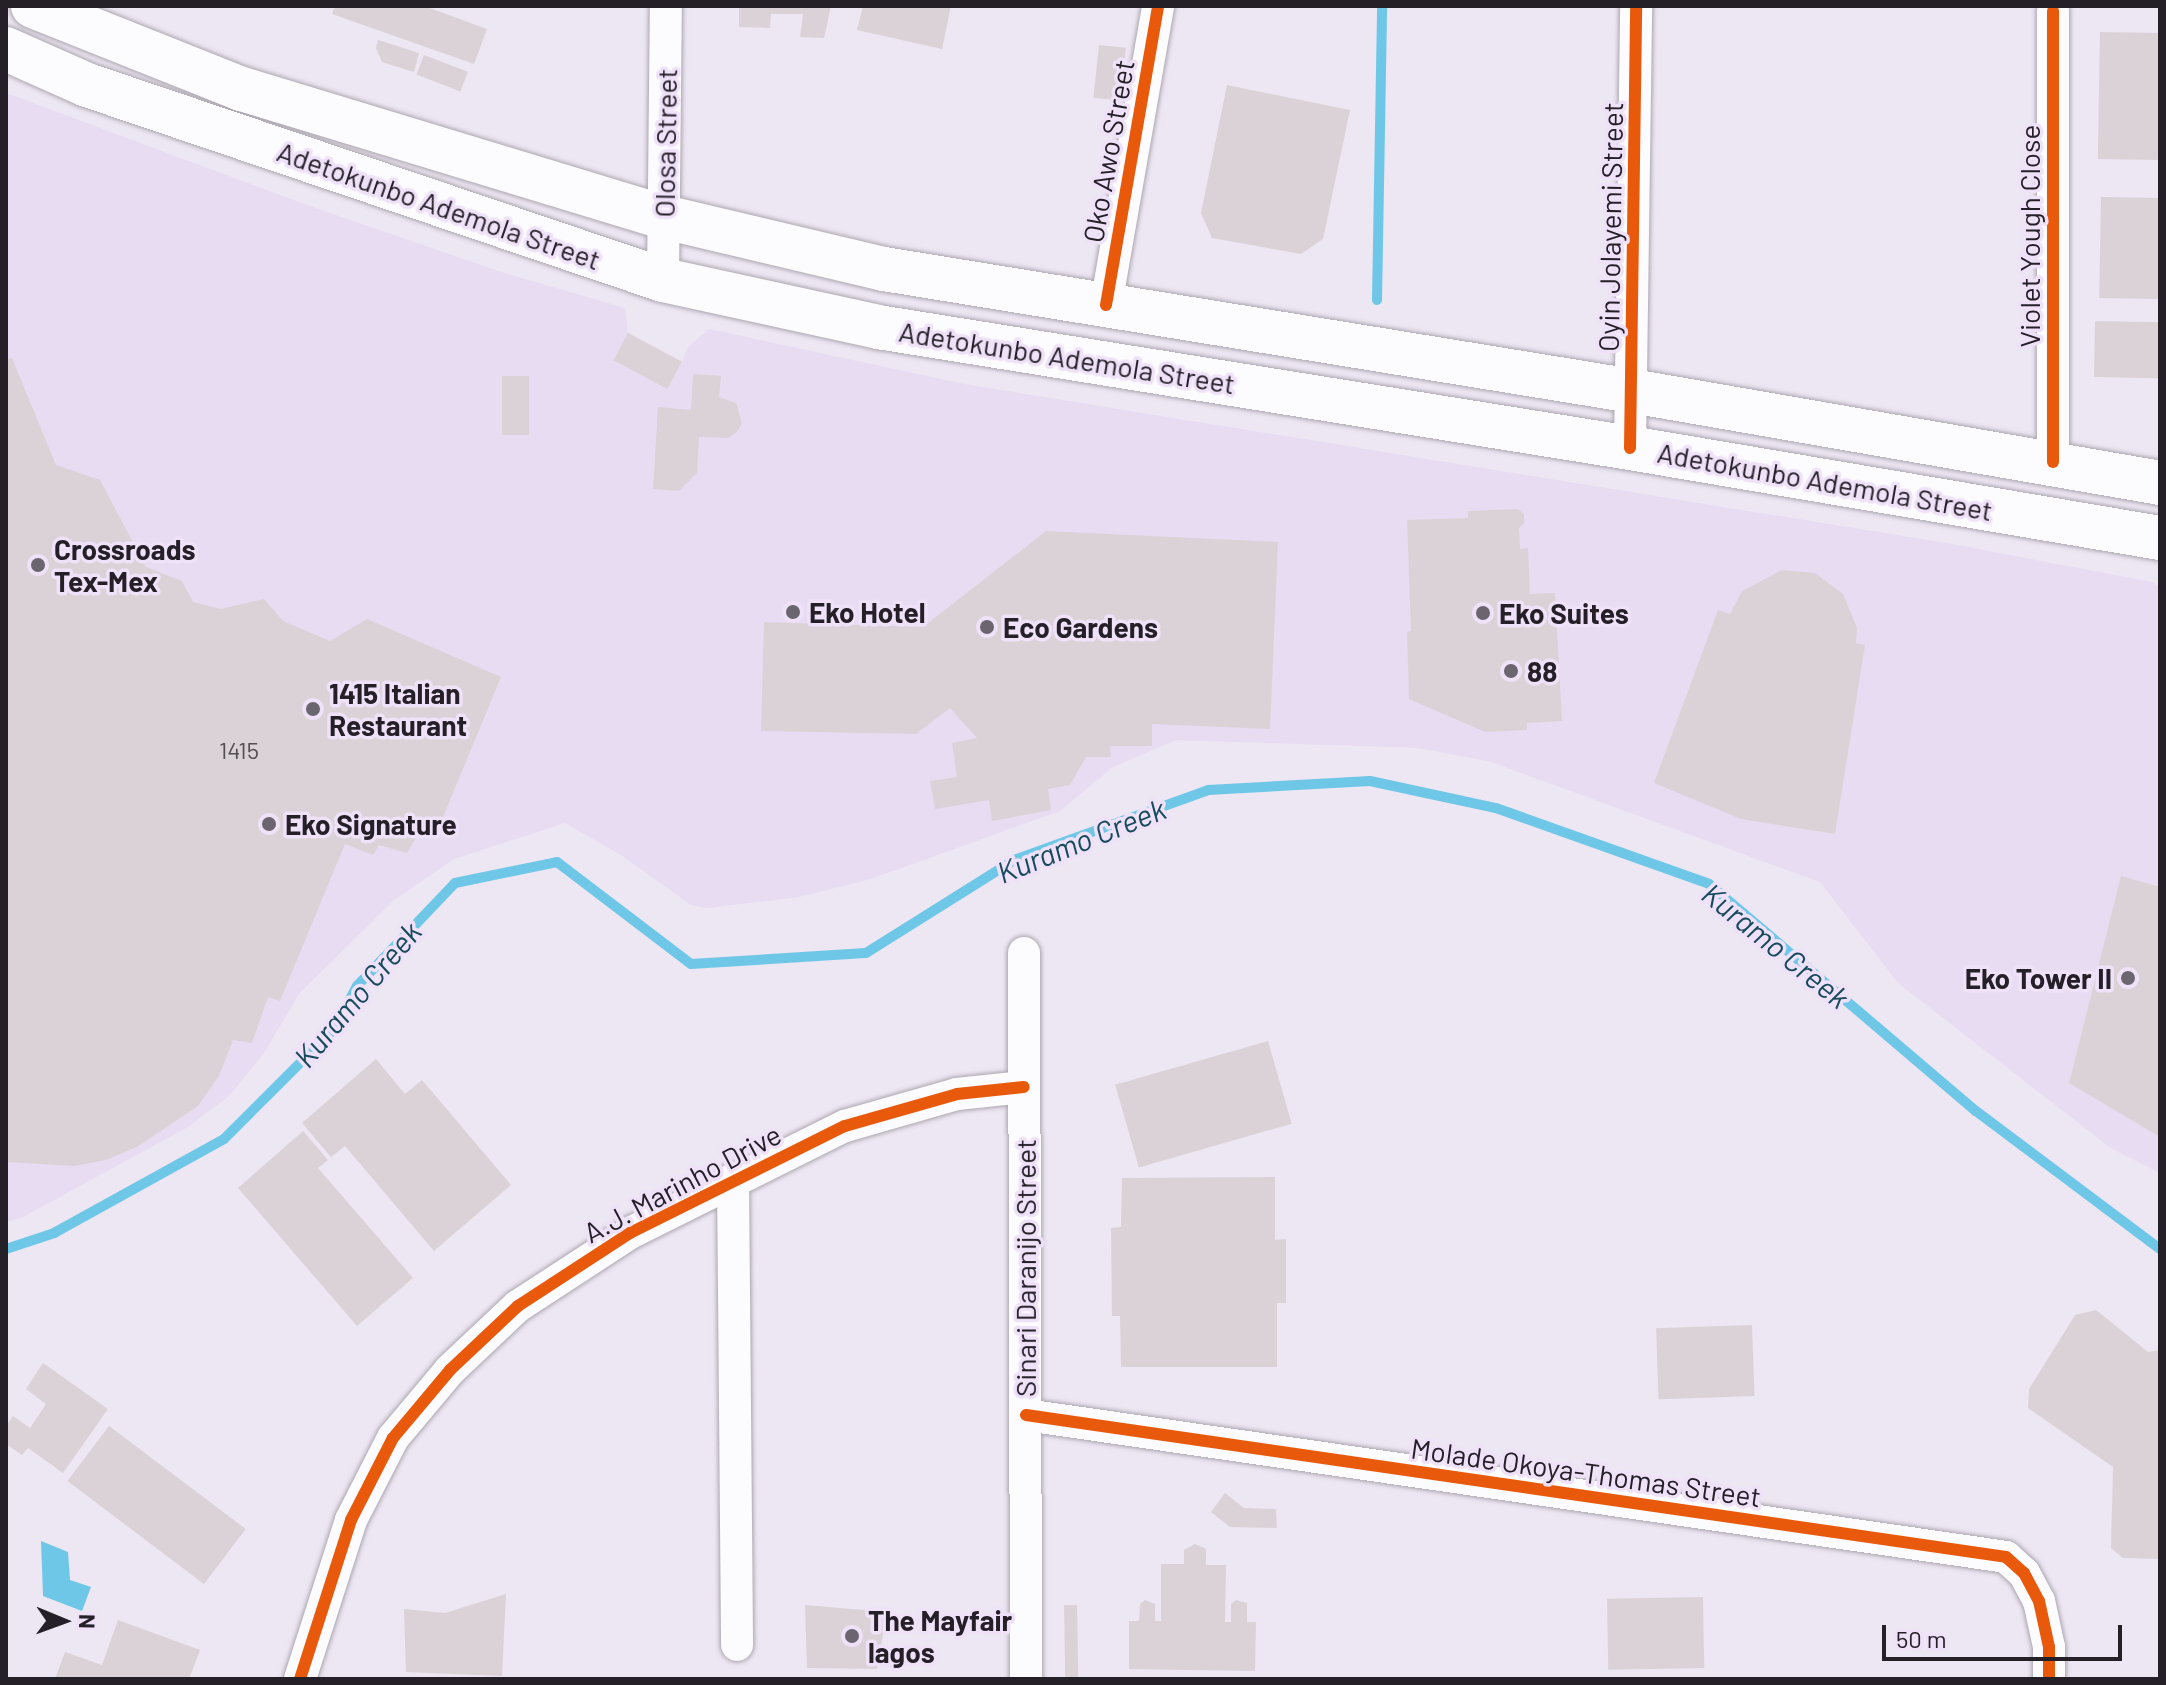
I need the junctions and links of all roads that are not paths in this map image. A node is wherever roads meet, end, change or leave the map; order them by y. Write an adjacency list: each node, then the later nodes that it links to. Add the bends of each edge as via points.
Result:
1 (33, 6): 7 (main road, Adetokunbo Ademola Street, via 242,89)
2 (666, 6): 7 (street, Olosa Street)
3 (1158, 6): 9 (street, Oko Awo Street)
4 (1636, 6): 10 (street, Oyin Jolayemi Street)
5 (2053, 11): 12 (street, Violet Yough Close)
6 (6, 49): 8 (main road, Adetokunbo Ademola Street, via 87,85)
7 (664, 217): 8 (street, Olosa Street); 9 (main road, Adetokunbo Ademola Street, via 884,269)
8 (663, 280): 11 (main road, Adetokunbo Ademola Street, via 878,327)
9 (1106, 305): 10 (main road, Adetokunbo Ademola Street)
10 (1632, 391): 11 (street, Oyin Jolayemi Street); 12 (main road, Adetokunbo Ademola Street)
11 (1630, 448): 14 (main road, Adetokunbo Ademola Street)
12 (2053, 462): 13 (main road, Adetokunbo Ademola Street)
13 (2160, 483)
14 (2160, 538)
15 (1024, 953): 16 (street, Sinari Daranijo Street)
16 (1024, 1087): 17 (street, A.J. Marinho Drive, via 957,1094 845,1126); 18 (street, Sinari Daranijo Street)
17 (733, 1179): 19 (street); 20 (street, A.J. Marinho Drive, via 630,1233 518,1306 450,1370 393,1438 351,1520)
18 (1026, 1415): 21 (street, Sinari Daranijo Street); 22 (street, Molade Okoya-Thomas Street, via 2006,1557 2024,1573 2039,1601 2049,1647)
19 (737, 1645)
20 (300, 1679)
21 (1026, 1679)
22 (2049, 1679)

